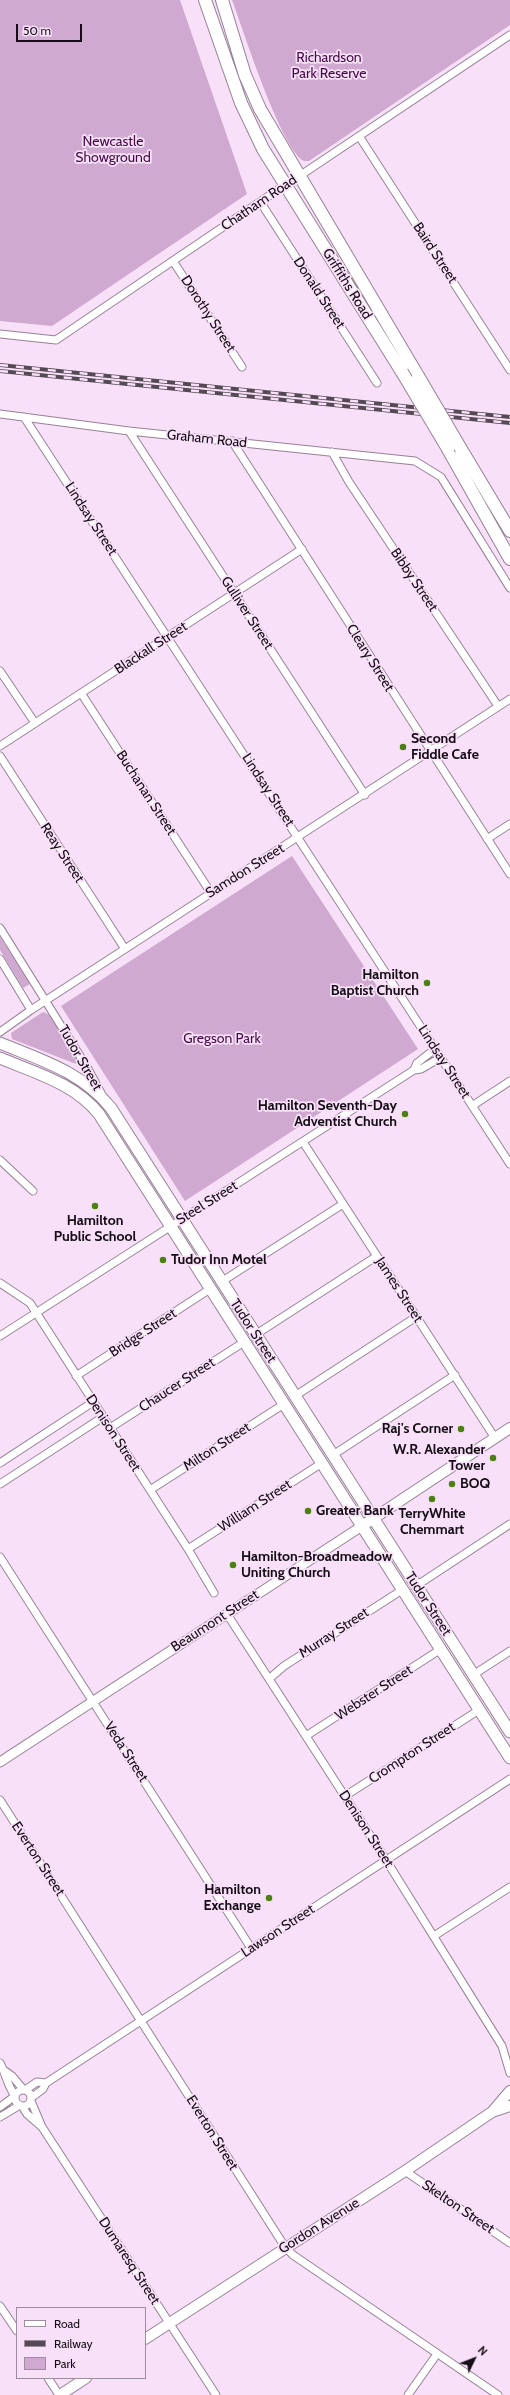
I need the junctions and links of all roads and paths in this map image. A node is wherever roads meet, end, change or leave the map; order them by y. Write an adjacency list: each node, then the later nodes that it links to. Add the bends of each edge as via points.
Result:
1 (205, 0): 6 (highway, Griffiths Road, via 241,103 263,149)
2 (222, 0): 5 (highway, Griffiths Road, via 245,75 260,109)
3 (510, 35): 4 (street, Chatham Road)
4 (359, 136): 5 (street, Chatham Road); 11 (street, Baird Street)
5 (298, 177): 6 (highway, Chatham Road); 18 (highway, Griffiths Road, bridge)
6 (285, 185): 7 (street, Chatham Road); 20 (highway, Griffiths Road, bridge, via 402,372)
7 (260, 203): 8 (street, Chatham Road); 12 (street, Donald Street)
8 (173, 261): 9 (street, Chatham Road, via 56,340); 10 (street, Dorothy Street)
9 (0, 334)
10 (242, 367)
11 (510, 370)
12 (377, 383)
13 (0, 414): 14 (street, Graham Road)
14 (24, 417): 15 (street, Graham Road); 23 (street, Lindsay Street)
15 (129, 432): 16 (street, Graham Road); 22 (street, Gulliver Street)
16 (232, 441): 17 (street, Graham Road); 19 (street, Cleary Street)
17 (332, 452): 21 (street, Graham Road, via 415,461 440,477); 27 (street, Bibby Street, via 349,482)
18 (510, 531)
19 (302, 550): 22 (street, Blackall Street); 30 (street, Cleary Street)
20 (510, 559)
21 (510, 588)
22 (234, 593): 23 (street, Blackall Street); 32 (street, Gulliver Street)
23 (168, 636): 25 (street, Blackall Street); 34 (street, Lindsay Street)
24 (0, 672): 28 (street)
25 (81, 693): 28 (street, Blackall Street); 37 (street, Buchanan Street)
26 (510, 699): 27 (street, Samdon Street)
27 (498, 706): 30 (street, Samdon Street)
28 (34, 724): 29 (street, Blackall Street)
29 (0, 746)
30 (430, 751): 32 (street, Samdon Street); 35 (street, Cleary Street)
31 (0, 756): 39 (street, Reay Street)
32 (364, 794): 34 (street, Samdon Street)
33 (510, 824): 35 (street)
34 (298, 837): 37 (street, Samdon Street); 45 (street, Lindsay Street)
35 (487, 839): 36 (street, Cleary Street)
36 (510, 874)
37 (210, 893): 39 (street, Samdon Street)
38 (0, 928): 41 (street, Tudor Street)
39 (125, 949): 41 (street, Samdon Street)
40 (0, 960): 42 (street)
41 (46, 1000): 42 (street, Samdon Street); 50 (street, Tudor Street)
42 (31, 1010): 43 (street, Samdon Street)
43 (0, 1032)
44 (0, 1043): 50 (main road, via 64,1069)
45 (435, 1049): 47 (street, Lindsay Street); 48 (street, Steel Street, via 417,1063)
46 (0, 1058): 58 (main road, Tudor Street, via 69,1088 87,1100 99,1114)
47 (440, 1058): 48 (street, Steel Street, via 421,1069); 51 (street, Lindsay Street)
48 (414, 1070): 52 (street, Steel Street)
49 (510, 1081): 51 (street)
50 (103, 1098): 57 (main road, Tudor Street)
51 (472, 1106): 54 (street, Lindsay Street)
52 (303, 1142): 56 (street, James Street); 57 (street, Steel Street)
53 (0, 1160): 55 (street)
54 (510, 1164)
55 (33, 1190)
56 (343, 1204): 59 (street, James Street); 60 (street)
57 (182, 1219): 58 (street, Steel Street); 60 (main road, Tudor Street)
58 (169, 1227): 62 (main road, Tudor Street); 63 (street, Steel Street)
59 (377, 1256): 64 (street, James Street); 65 (street)
60 (221, 1282): 65 (main road, Tudor Street)
61 (0, 1283): 63 (street, Denison Street, via 30,1303)
62 (210, 1289): 67 (main road, Tudor Street); 69 (street, Bridge Street)
63 (36, 1313): 66 (street, Steel Street); 69 (street, Denison Street)
64 (416, 1317): 68 (street, James Street); 70 (street)
65 (255, 1335): 70 (main road, Tudor Street)
66 (0, 1336)
67 (244, 1342): 72 (main road, Tudor Street); 74 (street, Chaucer Street)
68 (455, 1375): 76 (street, James Street); 77 (street)
69 (76, 1376): 71 (street, Denison Street)
70 (295, 1396): 77 (main road, Tudor Street)
71 (93, 1402): 73 (street, Denison Street); 78 (street)
72 (284, 1404): 79 (main road, Tudor Street); 81 (street, Milton Street)
73 (103, 1417): 74 (street, Denison Street); 80 (street)
74 (110, 1428): 81 (street, Denison Street)
75 (510, 1428): 76 (main road, Beaumont Street)
76 (495, 1438): 82 (main road, Beaumont Street)
77 (333, 1455): 82 (main road, Tudor Street)
78 (0, 1463)
79 (322, 1463): 84 (main road, Tudor Street); 85 (street, William Street)
80 (0, 1484)
81 (150, 1490): 85 (street, Denison Street)
82 (373, 1518): 84 (main road, Beaumont Street); 87 (main road, Tudor Street)
83 (510, 1524): 87 (street)
84 (362, 1526): 88 (main road, Tudor Street); 90 (street, Beaumont Street)
85 (188, 1549): 89 (street, Denison Street)
86 (0, 1556): 95 (street, Veda Street)
87 (416, 1586): 93 (main road, Tudor Street)
88 (402, 1590): 91 (main road, Tudor Street); 94 (street, Murray Street, via 284,1666)
89 (214, 1593)
90 (227, 1614): 94 (street, Denison Street); 95 (street, Beaumont Street)
91 (441, 1649): 96 (main road, Tudor Street); 98 (street, Webster Street)
92 (510, 1651): 93 (street)
93 (473, 1675): 97 (main road, Tudor Street)
94 (269, 1679): 98 (street, Denison Street)
95 (94, 1701): 100 (street, Beaumont Street); 107 (street, Veda Street)
96 (479, 1710): 99 (main road, Tudor Street); 102 (street, Crompton Street)
97 (510, 1732)
98 (306, 1736): 102 (street, Denison Street)
99 (510, 1758)
100 (0, 1762)
101 (510, 1779): 104 (street, Lawson Street)
102 (345, 1796): 104 (street, Denison Street)
103 (0, 1800): 108 (street, Everton Street)
104 (386, 1860): 106 (street, Denison Street); 107 (street, Lawson Street)
105 (510, 1887): 106 (street)
106 (434, 1936): 109 (street, Denison Street)
107 (251, 1948): 108 (street, Lawson Street)
108 (141, 2020): 114 (street, Lawson Street); 127 (street, Everton Street)
109 (502, 2046): 110 (street, Denison Street); 113 (street, Denison Street)
110 (510, 2053)
111 (0, 2063): 112 (street)
112 (5, 2071): 115 (street); 117 (street, via 6,2082)
113 (510, 2073)
114 (46, 2083): 115 (street, Lawson Street, via 37,2082); 118 (street, Lawson Street)
115 (24, 2089): 117 (street, via 18,2091); 118 (street, via 30,2093)
116 (510, 2091): 122 (main road, Gordon Avenue)
117 (15, 2096): 119 (street); 121 (street)
118 (31, 2100): 119 (street); 124 (street, Dumaresq Street)
119 (21, 2106): 123 (street); 124 (street, Dumaresq Street)
120 (510, 2106): 122 (main road, Gordon Avenue)
121 (0, 2107)
122 (492, 2112): 125 (main road, Gordon Avenue)
123 (0, 2117)
124 (42, 2127): 129 (street, Dumaresq Street)
125 (405, 2171): 126 (street, Skelton Street); 127 (main road, Gordon Avenue)
126 (510, 2242)
127 (284, 2247): 129 (main road, Gordon Avenue); 132 (street, Everton Street)
128 (0, 2306): 130 (street)
129 (170, 2322): 131 (main road, Gordon Avenue); 136 (street, Dumaresq Street)
130 (16, 2330)
131 (146, 2338)
132 (436, 2354): 137 (street); 138 (street, Everton Street)
133 (49, 2379): 135 (street)
134 (84, 2379): 135 (main road)
135 (60, 2395)
136 (216, 2395)
137 (408, 2395)
138 (498, 2395)

